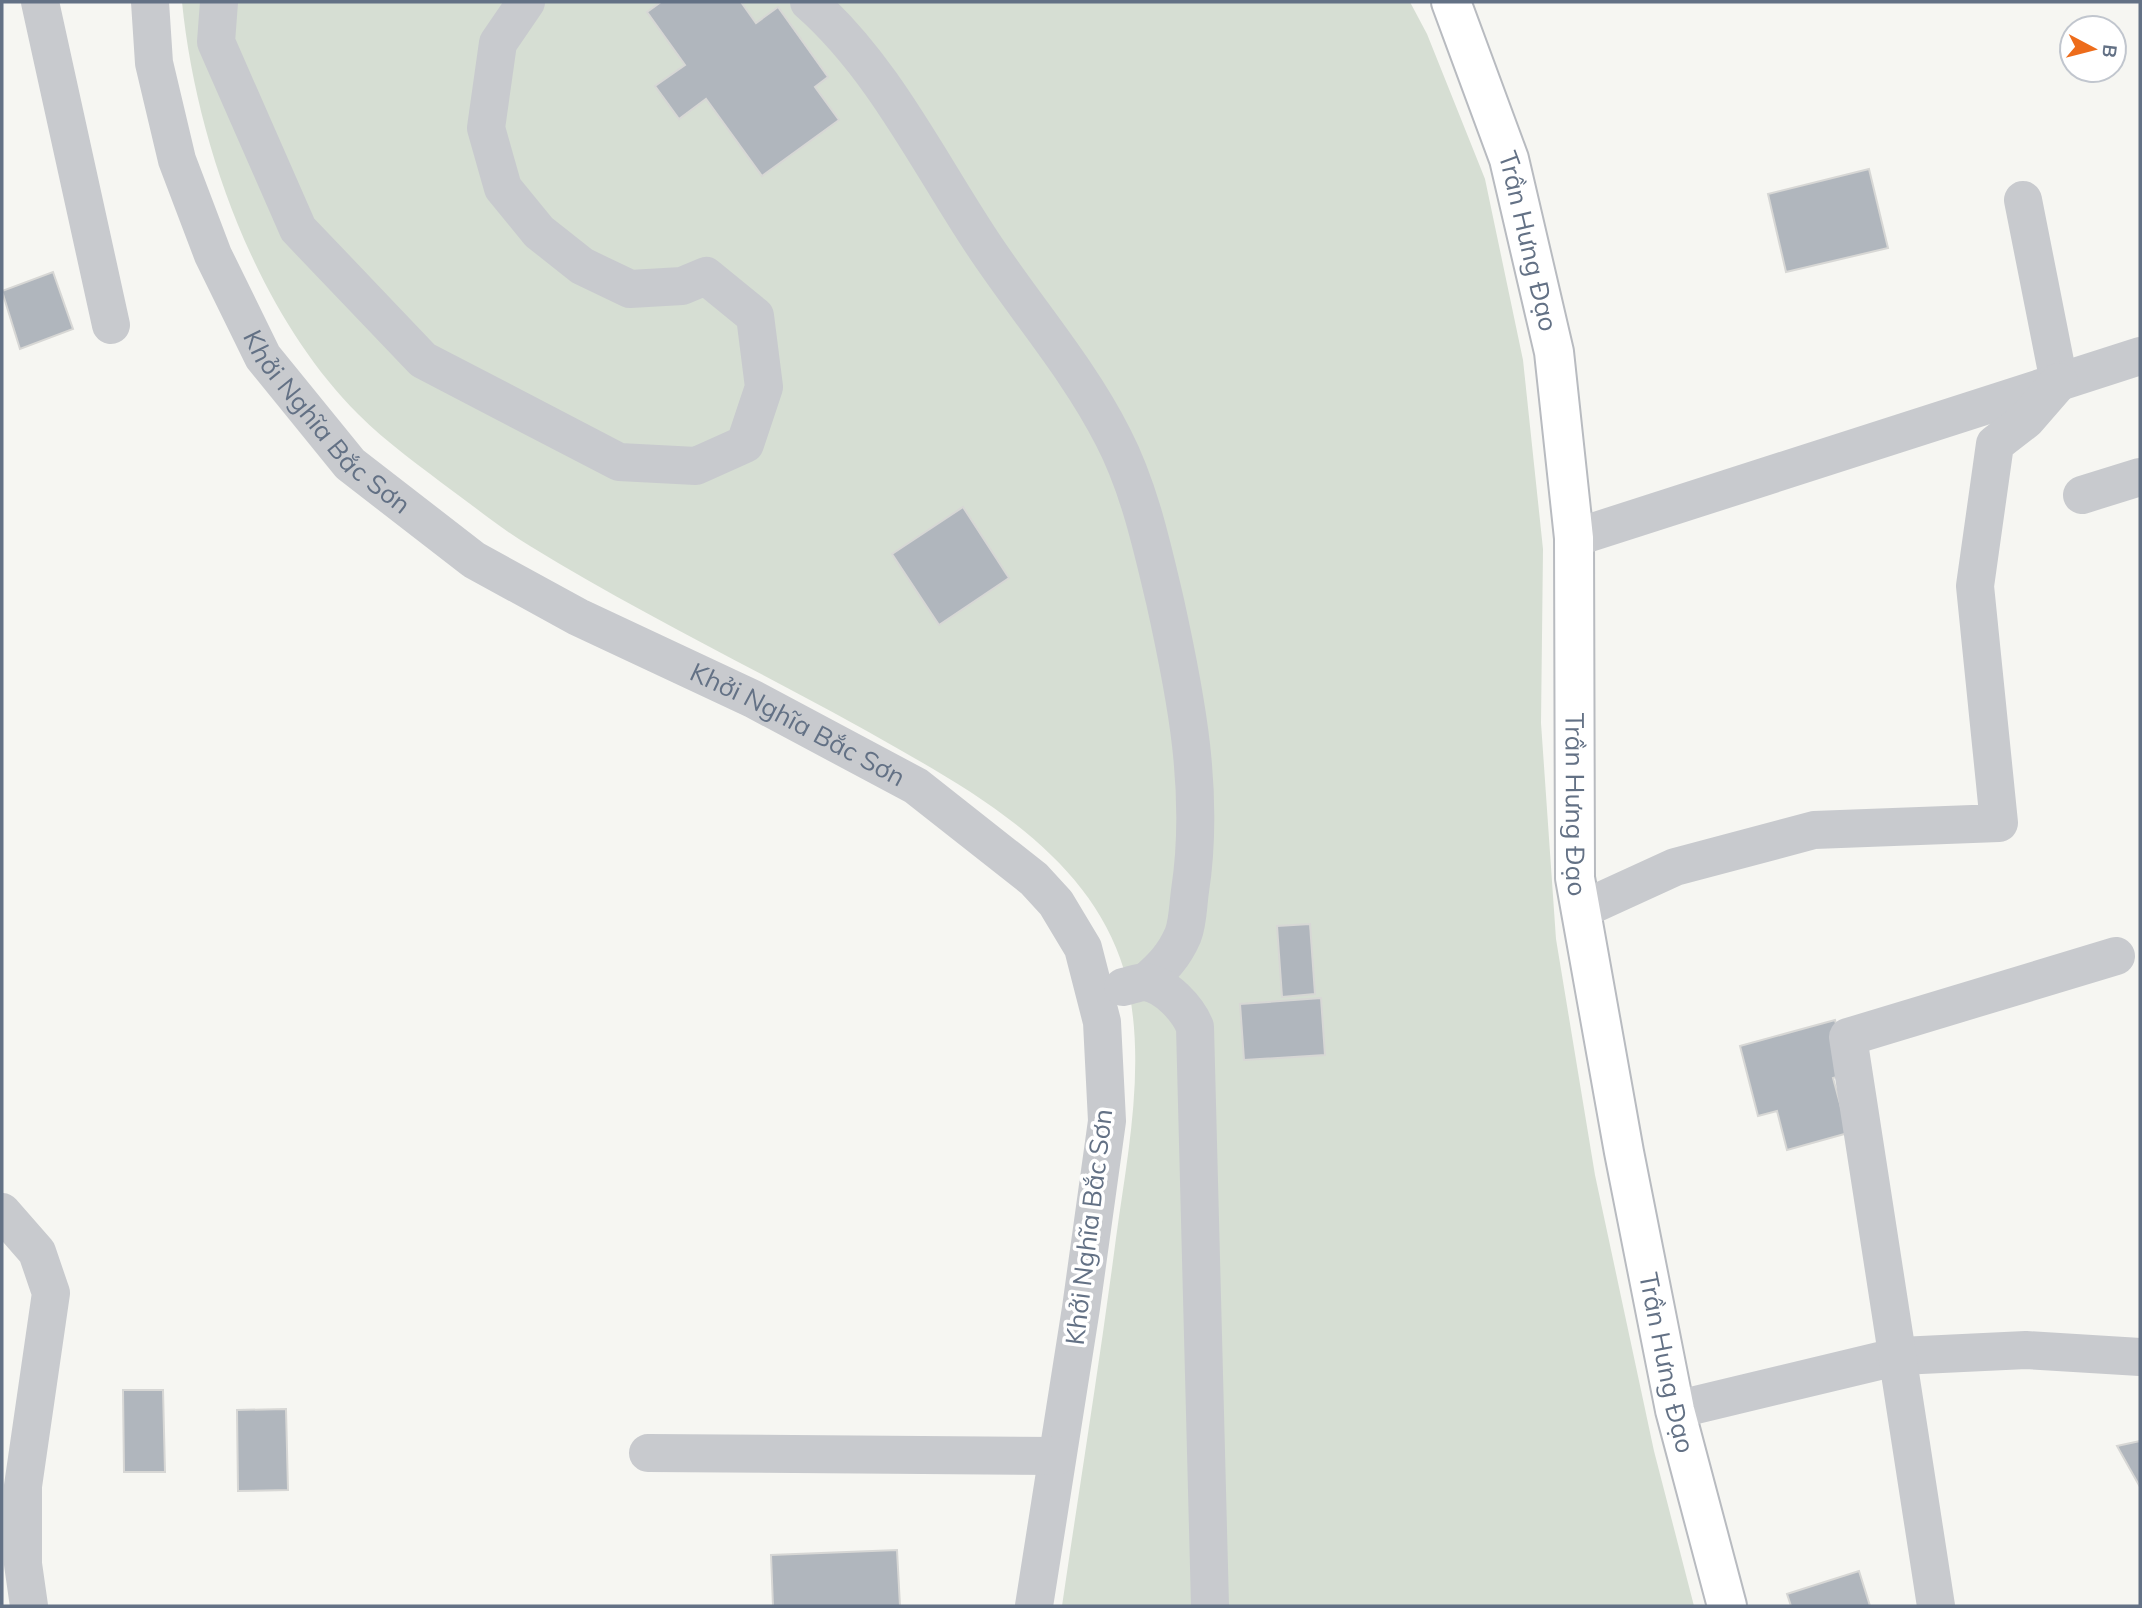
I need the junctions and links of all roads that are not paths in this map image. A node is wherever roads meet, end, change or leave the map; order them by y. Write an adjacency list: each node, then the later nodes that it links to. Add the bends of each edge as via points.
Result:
1 (40, 2): 8 (street)
2 (150, 2): 17 (street, Khởi Nghĩa Bắc Sơn, via 155,63 177,160 212,255 263,357 350,464 474,560 916,786 990,841 1049,895 1083,948)
3 (219, 2): 4 (street, via 216,42 298,229 423,360 619,462 696,466 745,444 764,387 755,316 706,276 681,286 630,289 582,266 539,232 503,188 486,128 498,43)
4 (526, 2)
5 (809, 2): 16 (street, via 832,22 884,92 984,247 1051,337 1114,438 1150,537 1189,716 1195,795 1194,867 1184,932 1170,961)
6 (1451, 2): 13 (main road, Trần Hưng Đạo, via 1509,159 1554,352)
7 (2023, 200): 10 (street)
8 (111, 325)
9 (2140, 356): 10 (street)
10 (2059, 382): 13 (street); 14 (street, via 2026,420 1995,444 1975,586 1999,822 1814,830 1675,867)
11 (2140, 477): 12 (street)
12 (2082, 495)
13 (1574, 538): 14 (main road, Trần Hưng Đạo, via 1575,878)
14 (1581, 910): 21 (main road, Trần Hưng Đạo)
15 (2116, 956): 19 (street, via 1848,1037)
16 (1146, 982): 17 (street); 26 (street, via 1182,1006 1195,1027)
17 (1097, 992): 23 (street, Khởi Nghĩa Bắc Sơn, via 1107,1121)
18 (2, 1212): 24 (street, via 37,1252 51,1293 23,1486 23,1564)
19 (1899, 1356): 20 (street, via 2026,1349); 21 (street); 28 (street)
20 (2140, 1356)
21 (1675, 1410): 27 (main road, Trần Hưng Đạo)
22 (648, 1453): 23 (street)
23 (1057, 1456): 25 (street, Khởi Nghĩa Bắc Sơn)
24 (29, 1606)
25 (1034, 1606)
26 (1210, 1606)
27 (1727, 1606)
28 (1936, 1606)

